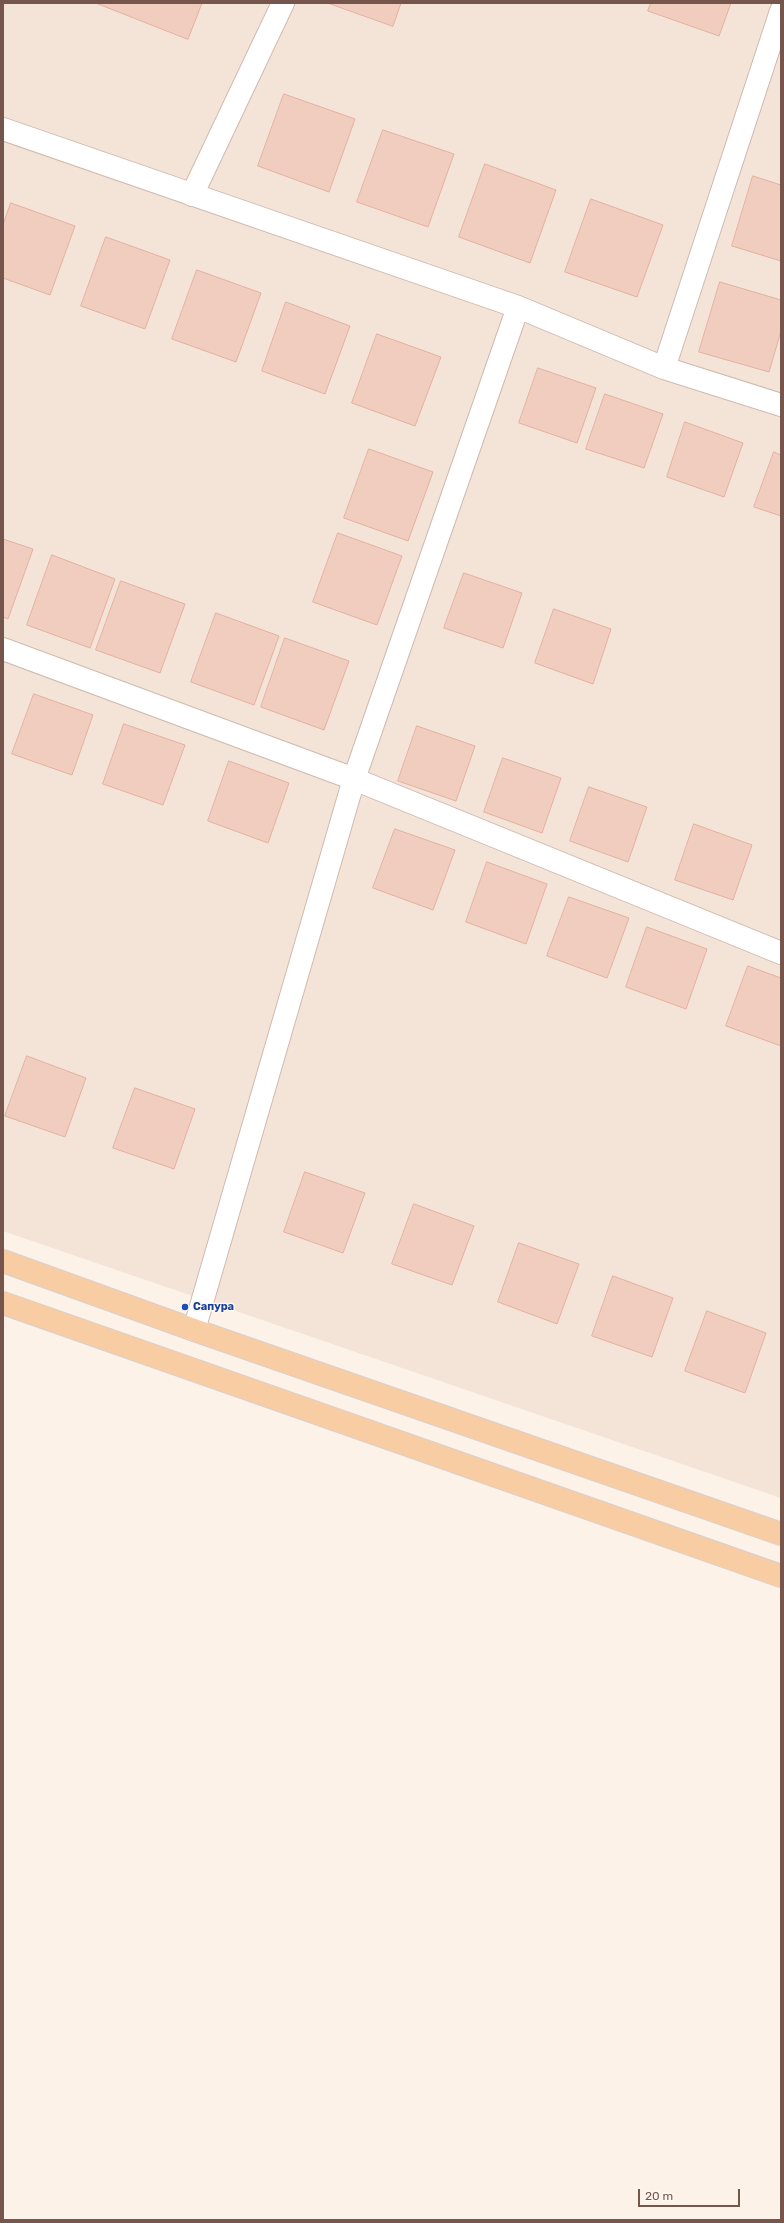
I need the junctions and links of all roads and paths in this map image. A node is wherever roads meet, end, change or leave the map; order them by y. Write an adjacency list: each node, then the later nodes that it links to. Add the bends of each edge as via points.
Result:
1 (283, 3): 4 (street)
2 (781, 11): 6 (street)
3 (3, 129): 4 (street)
4 (192, 195): 5 (street)
5 (518, 307): 6 (street); 9 (street)
6 (664, 368): 7 (street)
7 (781, 405)
8 (3, 649): 9 (street)
9 (354, 779): 10 (street); 13 (street)
10 (781, 952)
11 (3, 1261): 13 (main road)
12 (3, 1303): 15 (main road)
13 (194, 1330): 14 (main road)
14 (781, 1534)
15 (781, 1576)

